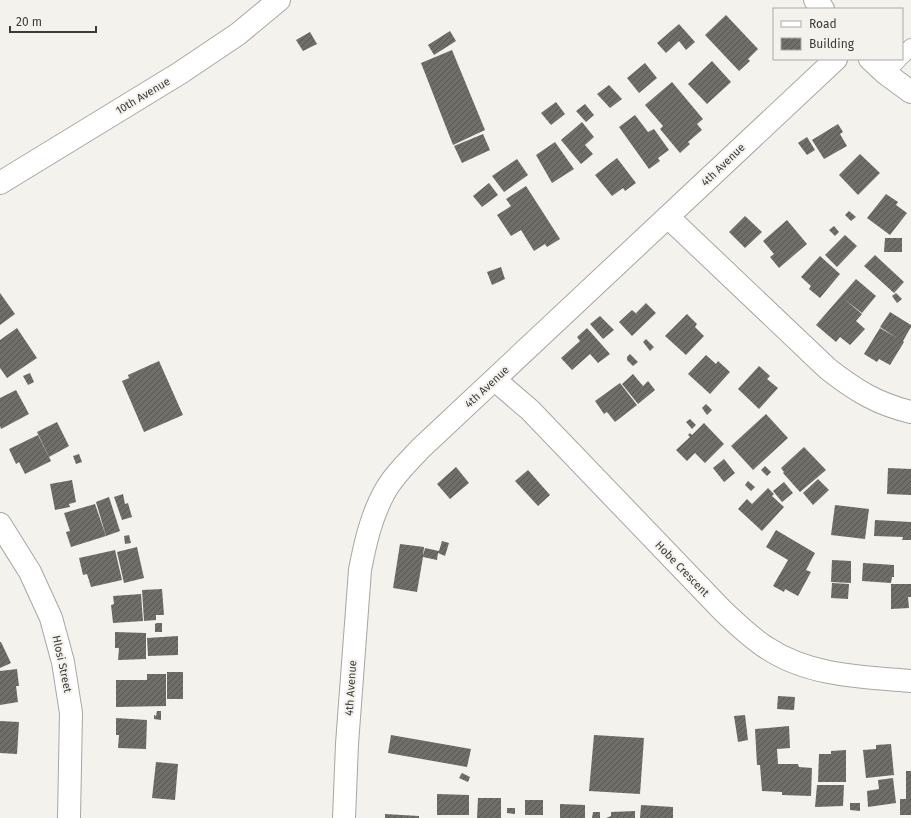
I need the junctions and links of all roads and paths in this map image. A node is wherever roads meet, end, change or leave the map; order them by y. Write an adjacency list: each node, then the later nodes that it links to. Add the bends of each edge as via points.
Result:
1 (279, 0): 9 (street, 10th Avenue, via 238,34 180,73)
2 (815, 0): 3 (street)
3 (822, 8)
4 (911, 47): 5 (lane)
5 (903, 55)
6 (835, 60): 10 (street, 4th Avenue)
7 (885, 64): 8 (street)
8 (911, 92)
9 (0, 183)
10 (668, 217): 11 (street, 4th Avenue); 12 (street, via 828,369 869,397)
11 (495, 380): 14 (street, Hobe Crescent, via 530,410 723,611 766,648 786,659 837,674); 16 (street, 4th Avenue, via 400,470 384,492 373,517 360,570)
12 (911, 412)
13 (0, 524): 15 (street, Hlosi Street, via 30,572 51,618 63,662 71,713)
14 (911, 681)
15 (69, 818)
16 (344, 818)

